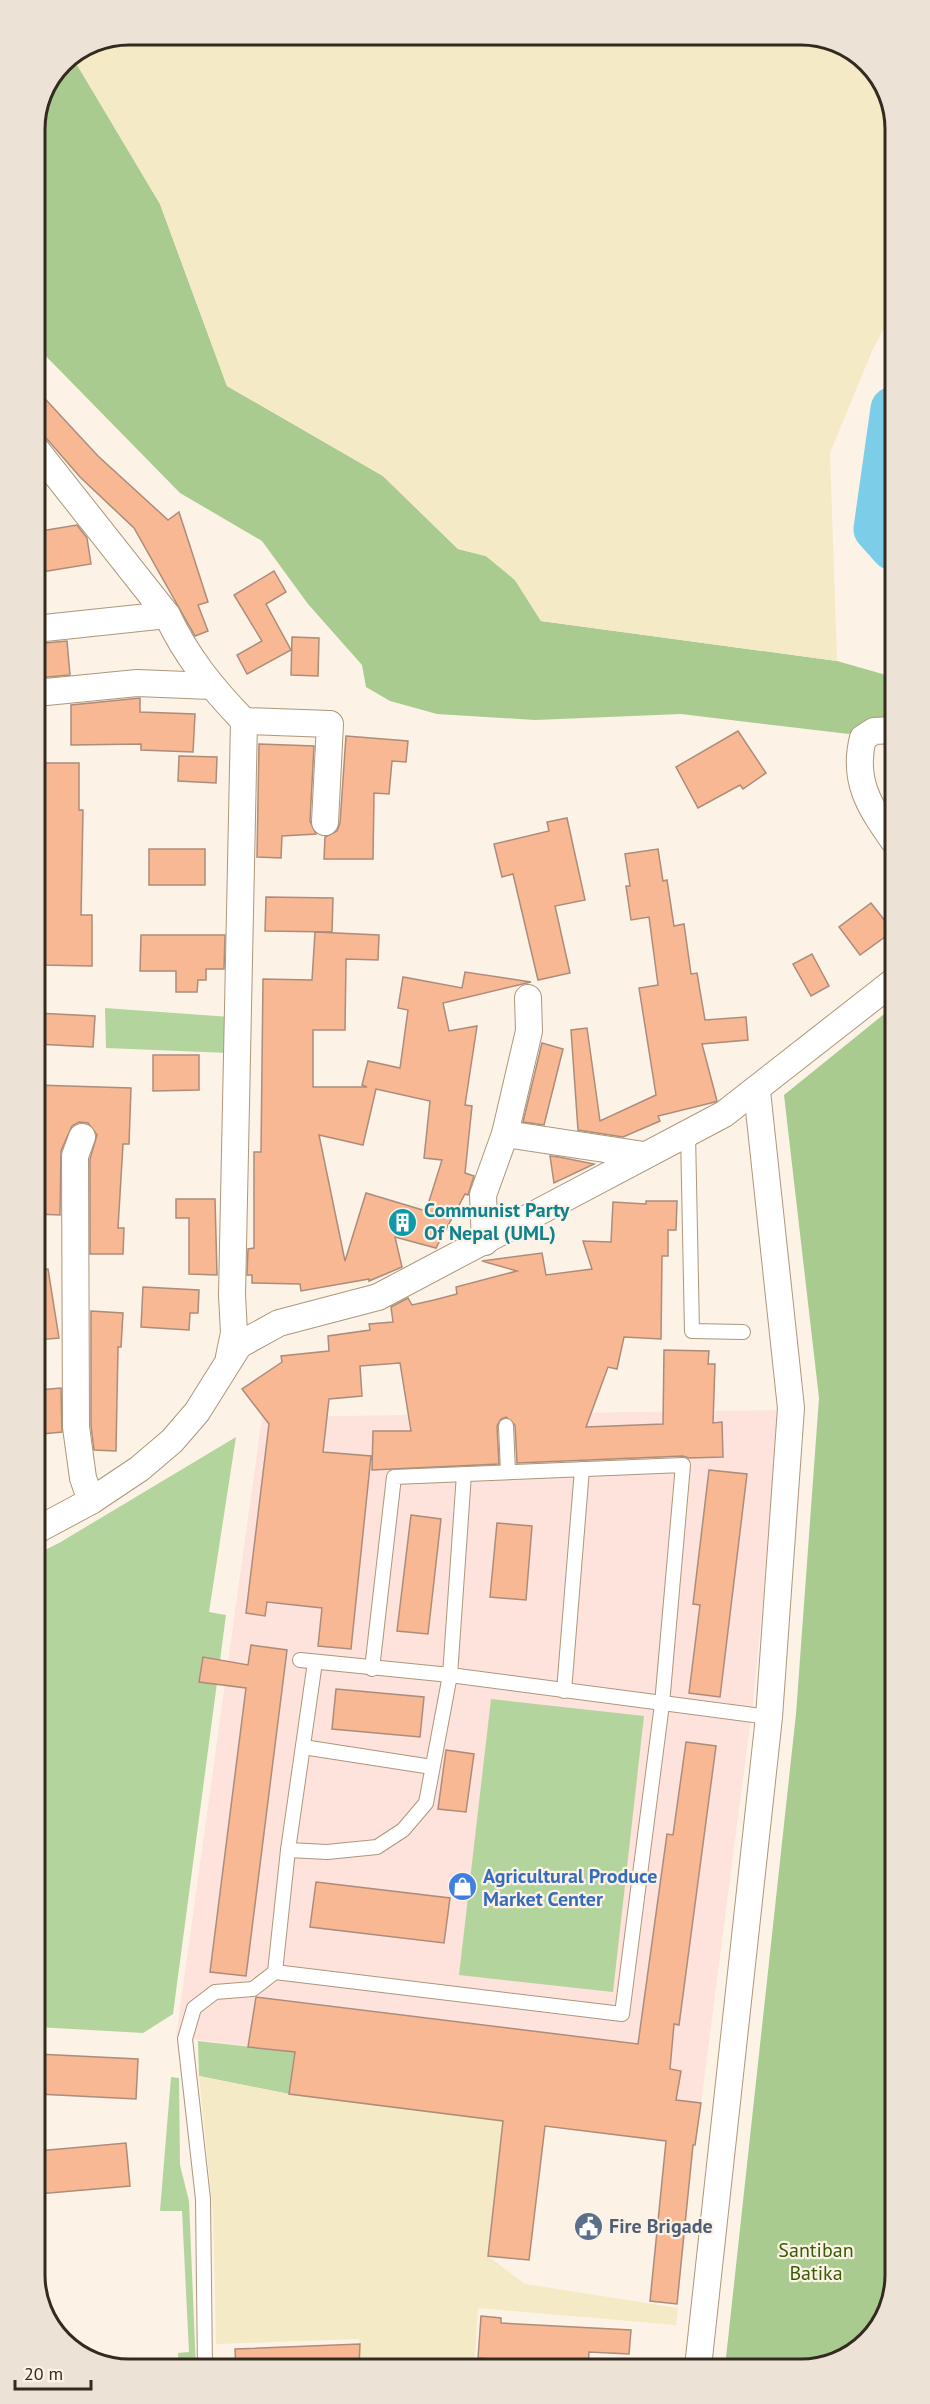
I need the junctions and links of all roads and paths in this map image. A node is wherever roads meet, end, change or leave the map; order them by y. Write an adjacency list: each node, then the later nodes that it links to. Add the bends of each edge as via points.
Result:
1 (45, 461): 2 (street)
2 (167, 615): 3 (street); 4 (street, via 181,645)
3 (45, 628)
4 (211, 686): 5 (street, via 137,683); 6 (street)
5 (45, 692)
6 (244, 721): 8 (street, via 330,724); 19 (street, via 234,1333)
7 (885, 730): 9 (street, via 874,731 863,738 860,776 867,803)
8 (325, 822)
9 (885, 829)
10 (885, 988): 12 (street)
11 (528, 998): 14 (street, via 529,1031)
12 (757, 1090): 13 (street); 32 (street, via 791,1408)
13 (688, 1133): 16 (street); 18 (lane, via 692,1331)
14 (505, 1134): 16 (street); 17 (street, via 483,1195)
15 (82, 1137): 24 (street, via 75,1156 76,1427 83,1478)
16 (644, 1155): 17 (street)
17 (485, 1242): 19 (street, via 378,1298 279,1323 239,1345)
18 (743, 1332)
19 (230, 1357): 24 (street, via 197,1412 172,1441)
20 (506, 1426): 22 (lane)
21 (582, 1469): 22 (lane); 30 (lane); 31 (lane, via 683,1465)
22 (508, 1472): 23 (lane)
23 (464, 1474): 28 (lane, via 394,1477); 29 (lane)
24 (91, 1501): 25 (street)
25 (45, 1526)
26 (300, 1660): 27 (lane)
27 (315, 1662): 28 (lane); 33 (lane)
28 (372, 1669): 29 (lane)
29 (450, 1675): 30 (lane); 34 (lane)
30 (564, 1691): 31 (lane)
31 (662, 1704): 32 (lane); 36 (lane, via 622,2014)
32 (770, 1717): 38 (street)
33 (303, 1747): 34 (lane); 35 (lane)
34 (432, 1767): 35 (lane, via 426,1803 403,1830 377,1847 327,1852)
35 (288, 1850): 36 (lane)
36 (275, 1972): 37 (lane, via 253,1989 214,1992 194,2008 185,2039 203,2199)
37 (205, 2359)
38 (699, 2359)

